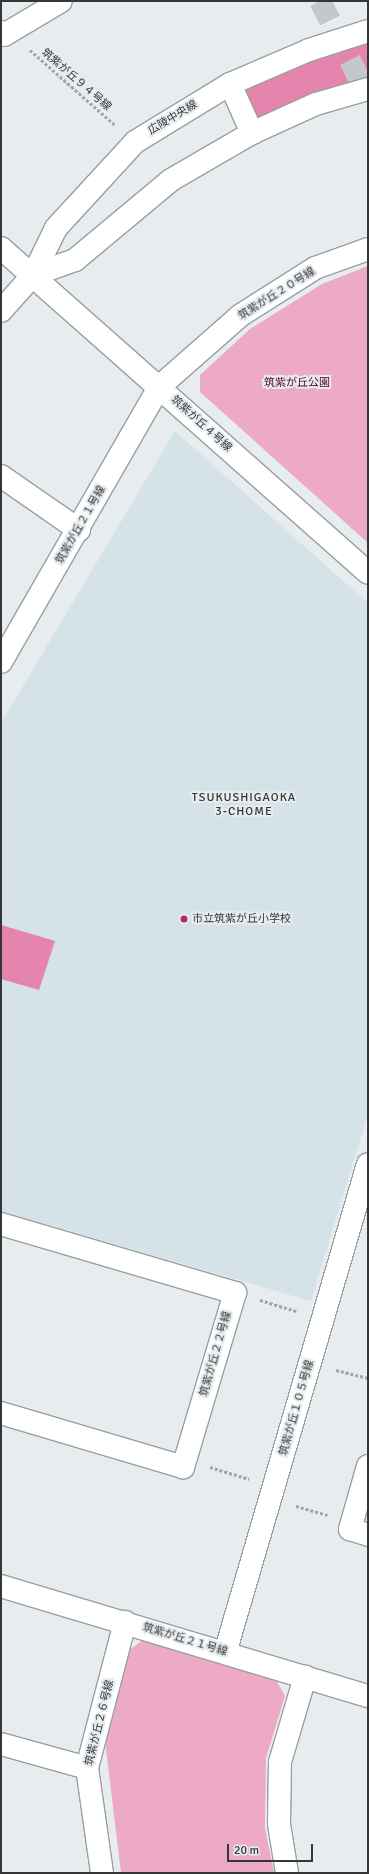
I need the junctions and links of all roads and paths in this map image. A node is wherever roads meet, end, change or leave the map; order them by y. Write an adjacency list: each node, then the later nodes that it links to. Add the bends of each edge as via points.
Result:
1 (61, 1): 3 (street)
2 (368, 31): 4 (street, 広陵中央線, via 309,50)
3 (3, 34): 7 (path, 筑紫が丘９４号線, via 21,42)
4 (230, 84): 6 (street); 7 (street, 広陵中央線)
5 (368, 89): 6 (street, 広陵中央線, via 316,104)
6 (252, 133): 10 (street, 広陵中央線, via 171,180 75,260)
7 (135, 142): 10 (street, 広陵中央線, via 56,228)
8 (1, 248): 10 (street, 筑紫が丘４号線)
9 (368, 249): 12 (street, 筑紫が丘２０号線, via 315,268 241,315)
10 (33, 275): 11 (street, 広陵中央線); 12 (street, 筑紫が丘４号線)
11 (1, 311)
12 (160, 387): 14 (street, 筑紫が丘２１号線); 15 (street, 筑紫が丘４号線)
13 (1, 476): 14 (street)
14 (79, 530): 16 (street, 筑紫が丘２１号線)
15 (368, 573)
16 (1, 662)
17 (368, 1164): 20 (street, 筑紫が丘１０５号線)
18 (1, 1224): 19 (street)
19 (234, 1293): 20 (path); 25 (street, 筑紫が丘２２号線)
20 (323, 1318): 21 (street, 筑紫が丘１０５号線)
21 (310, 1363): 22 (path); 26 (street, 筑紫が丘１０５号線)
22 (368, 1378)
23 (1, 1413): 25 (street)
24 (368, 1466): 27 (street)
25 (183, 1467): 26 (path, via 197,1463 260,1482)
26 (272, 1493): 27 (path, via 281,1502 341,1518); 30 (street, 筑紫が丘１０５号線)
27 (359, 1532)
28 (1, 1586): 29 (street, 筑紫が丘２１号線)
29 (125, 1622): 30 (street, 筑紫が丘２１号線); 34 (street, 筑紫が丘２６号線)
30 (225, 1653): 31 (street, 筑紫が丘２１号線)
31 (305, 1677): 32 (street, 筑紫が丘２１号線); 36 (street, via 280,1762 278,1824)
32 (368, 1696)
33 (1, 1744): 34 (street)
34 (87, 1768): 35 (street, 筑紫が丘２６号線)
35 (102, 1873)
36 (287, 1873)

